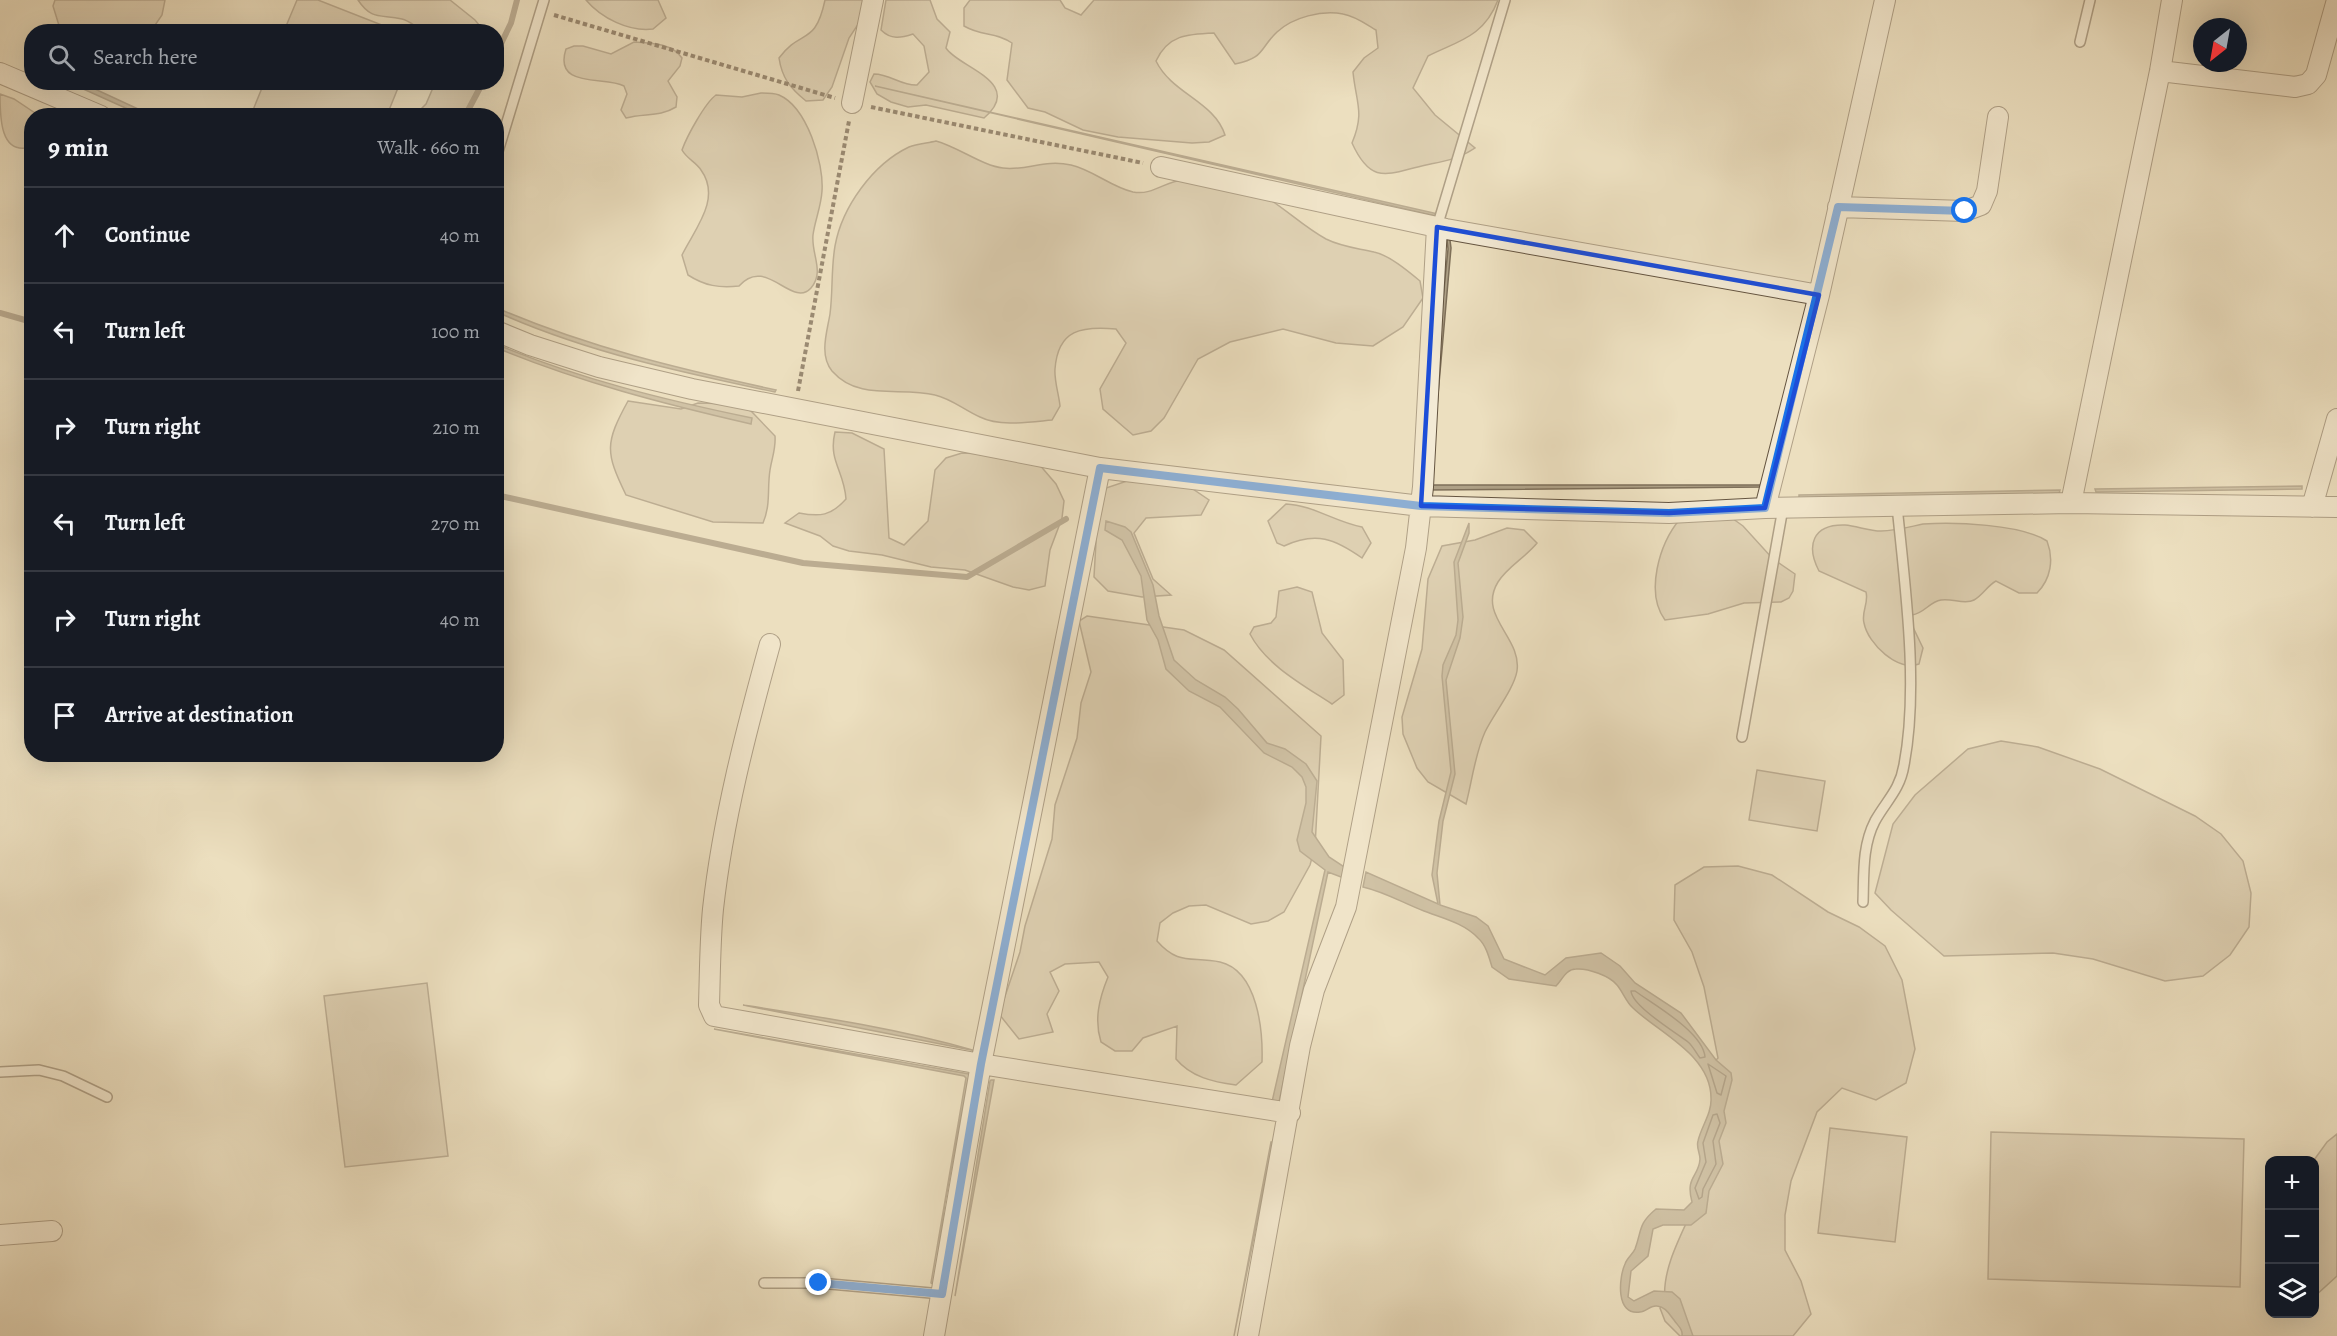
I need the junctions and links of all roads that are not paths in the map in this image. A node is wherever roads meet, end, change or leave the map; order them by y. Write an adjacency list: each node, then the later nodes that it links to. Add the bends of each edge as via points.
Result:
1 (544, 0): 16 (lane)
2 (873, 0): 13 (street)
3 (1505, 0): 19 (lane)
4 (1885, 0): 18 (street)
5 (2090, 0): 8 (lane)
6 (2172, 0): 9 (street)
7 (2337, 0): 9 (street, via 2316,75 2308,84 2295,87)
8 (2080, 42)
9 (2160, 71): 24 (street)
10 (0, 73): 11 (street)
11 (24, 83)
12 (40, 90): 14 (street)
13 (852, 103)
14 (82, 108)
15 (1998, 117): 18 (street, via 1982,205 1965,211)
16 (504, 132)
17 (1161, 167): 19 (street)
18 (1838, 207): 20 (street)
19 (1437, 227): 20 (street); 25 (street)
20 (1819, 295): 29 (street)
21 (504, 334): 23 (street, via 599,367 795,410)
22 (2337, 420): 27 (street)
23 (1100, 468): 25 (street); 33 (street)
24 (2071, 503): 26 (street); 27 (street)
25 (1421, 506): 29 (street, via 1669,513); 36 (street, via 1359,848 1346,907 1314,990 1300,1046)
26 (1897, 506): 29 (street); 32 (lane, via 1908,629 1909,726 1904,767 1894,796 1875,821 1865,847)
27 (2312, 507): 28 (street)
28 (2337, 507)
29 (1774, 508): 31 (lane)
30 (770, 644): 33 (street, via 744,737 713,909 709,1005 714,1016)
31 (1742, 737)
32 (1863, 902)
33 (981, 1064): 36 (street); 40 (street)
34 (0, 1072): 35 (lane, via 39,1070 63,1076)
35 (107, 1097)
36 (1290, 1113): 42 (street)
37 (52, 1231): 38 (street)
38 (0, 1234)
39 (764, 1283): 40 (lane, via 819,1283)
40 (942, 1294): 41 (street)
41 (934, 1336)
42 (1248, 1336)

